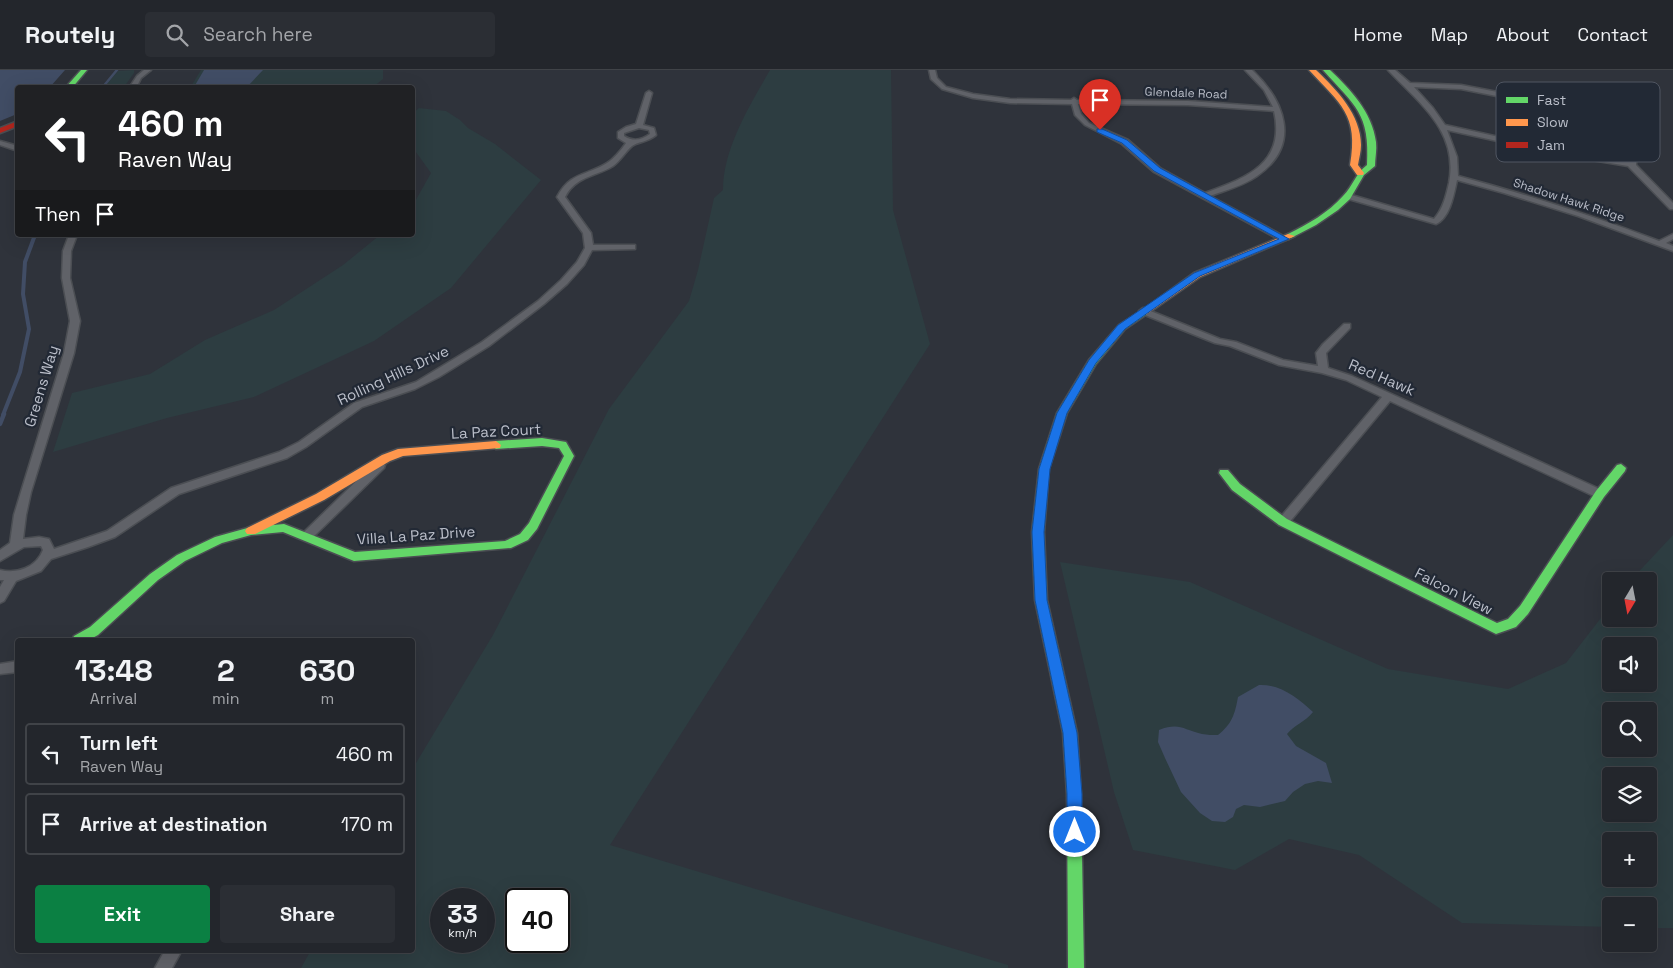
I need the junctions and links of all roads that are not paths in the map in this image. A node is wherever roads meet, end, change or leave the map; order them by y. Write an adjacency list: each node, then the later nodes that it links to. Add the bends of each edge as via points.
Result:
1 (84, 70): 8 (street)
2 (148, 70): 9 (street)
3 (932, 70): 13 (street, Glendale Road, via 934,79 944,88 973,96 1010,101)
4 (1248, 70): 14 (street, via 1266,88)
5 (1312, 70): 25 (street, via 1347,110 1358,139 1354,165)
6 (1326, 70): 25 (street, via 1342,84 1362,110 1372,140 1371,166)
7 (1391, 70): 10 (street)
8 (71, 85)
9 (134, 85)
10 (1409, 85): 12 (street, via 1461,87); 17 (street)
11 (649, 93): 16 (street)
12 (1496, 94)
13 (1074, 100): 14 (street, Glendale Road); 27 (street, via 1078,114 1087,124 1125,142 1157,170)
14 (1278, 109): 27 (street, via 1282,133 1273,156 1255,174)
15 (15, 124): 18 (street)
16 (639, 126): 20 (street, via 619,134); 20 (street, via 652,129 654,134 642,141)
17 (1444, 128): 19 (street); 26 (street)
18 (0, 131)
19 (1496, 138)
20 (631, 142): 35 (street, via 620,157 576,178 565,187 561,197 564,207 580,222)
21 (0, 143): 22 (street)
22 (15, 148)
23 (1607, 162): 24 (street)
24 (1633, 164): 29 (street)
25 (1360, 174): 28 (street)
26 (1456, 178): 28 (street, via 1443,214 1436,222); 33 (street, Shadow Hawk Ridge, via 1581,214)
27 (1205, 196): 32 (street)
28 (1348, 196): 32 (street, via 1312,226)
29 (1673, 207)
30 (1673, 236): 33 (street)
31 (72, 237): 49 (street, Greens Way, via 67,251 66,278 75,321 69,353 26,492)
32 (1285, 239): 37 (street, via 1197,275)
33 (1661, 243): 36 (street, Shadow Hawk Ridge)
34 (632, 247): 35 (street)
35 (588, 248): 50 (street, Rolling Hills Drive, via 580,264 564,281 518,320 453,366 419,384 359,405 285,455 207,478 173,492 119,529)
36 (1673, 249)
37 (1143, 311): 39 (street, Red Hawk, via 1258,355 1298,367); 59 (street, via 1122,327 1092,362 1062,413 1044,469 1038,532 1041,600 1070,733)
38 (1347, 326): 39 (street, via 1321,353)
39 (1323, 370): 40 (street, Red Hawk)
40 (1390, 396): 44 (street, Red Hawk); 45 (street)
41 (386, 458): 46 (street, La Paz Court, via 320,497); 47 (street, La Paz Court); 48 (street, La Paz Court, via 402,452 442,449 542,442 562,445 569,456 533,526)
42 (1621, 468): 44 (street, Falcon View)
43 (1224, 473): 45 (street, Falcon View)
44 (1600, 494): 45 (street, Falcon View, via 1524,610 1512,623 1496,629)
45 (1283, 522)
46 (252, 531): 47 (street, Villa La Paz Drive, via 284,528); 54 (street, Villa La Paz Drive, via 219,540 181,558)
47 (307, 536): 48 (street, Villa La Paz Drive, via 354,557 507,545)
48 (524, 537)
49 (16, 545): 50 (street, via 45,542); 51 (street)
50 (48, 555): 52 (street, via 30,571)
51 (0, 557)
52 (6, 576): 53 (street)
53 (0, 598)
54 (82, 638)
55 (15, 666): 56 (street)
56 (0, 669)
57 (172, 953): 58 (street)
58 (163, 968)
59 (1076, 968)

